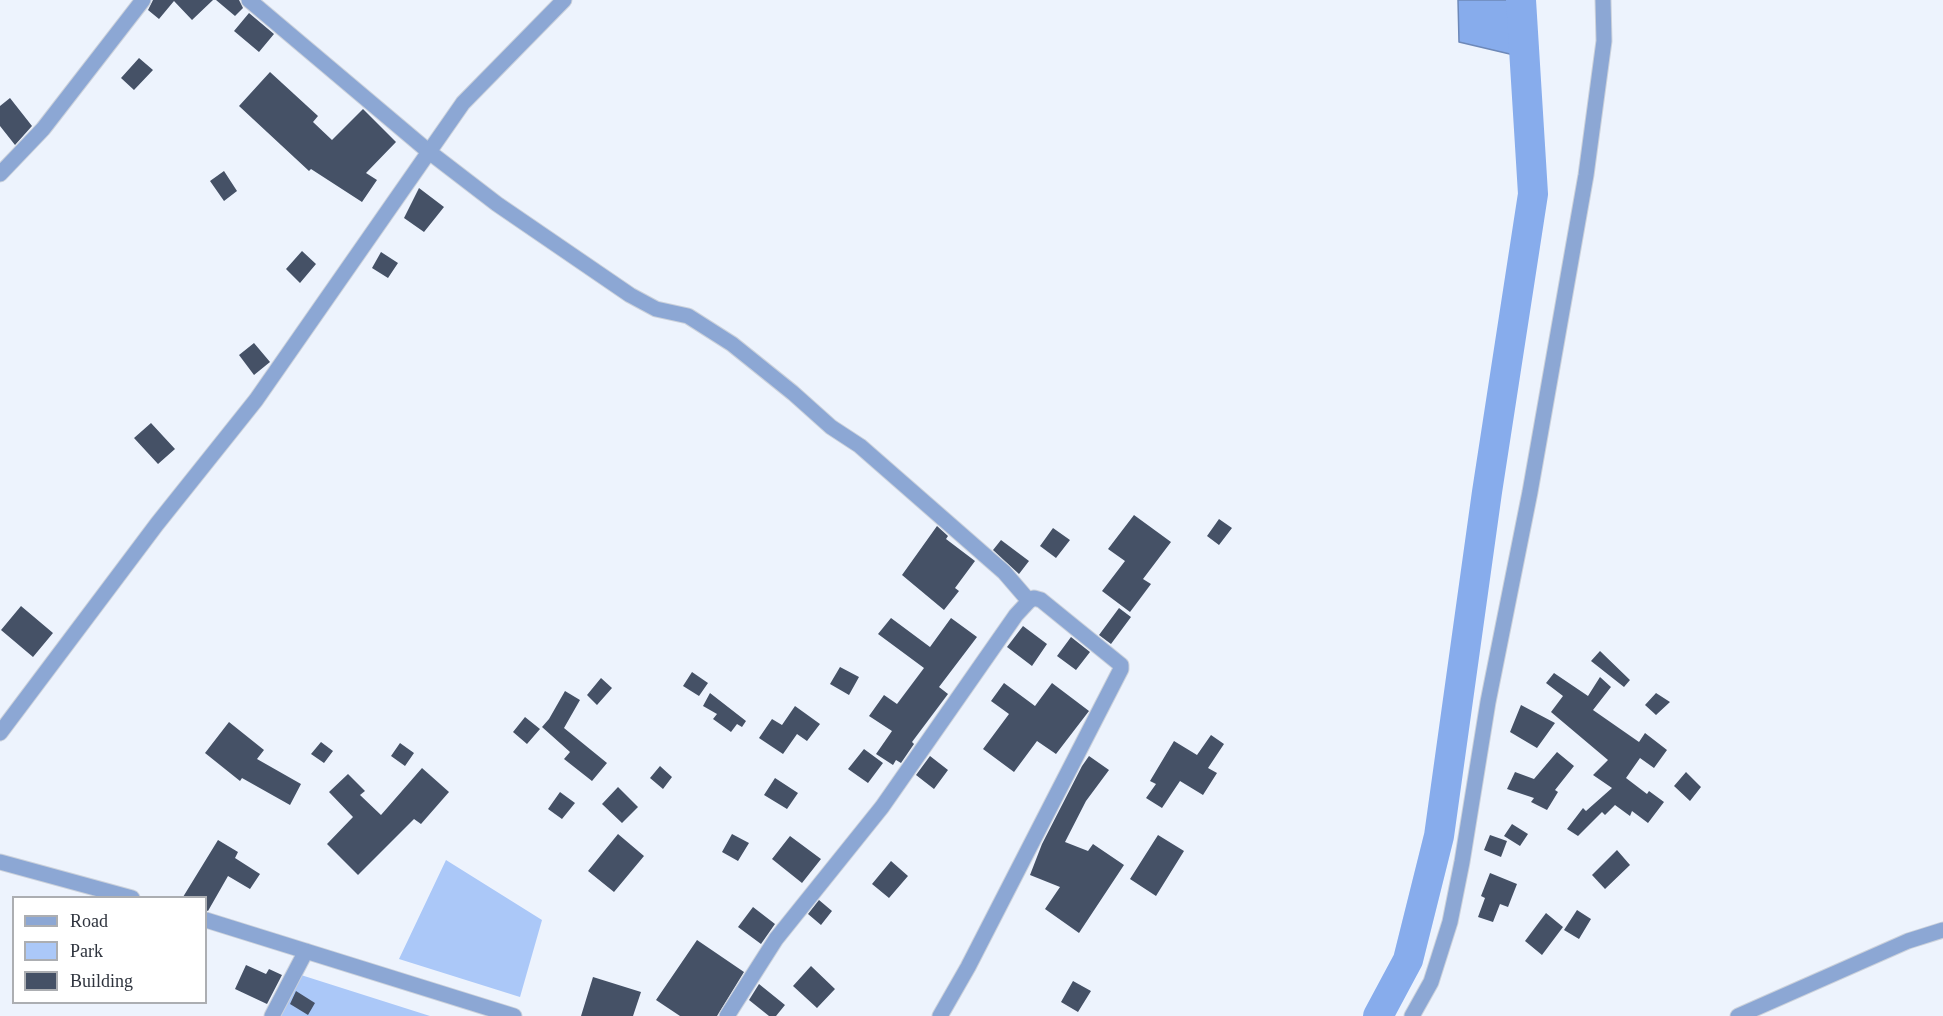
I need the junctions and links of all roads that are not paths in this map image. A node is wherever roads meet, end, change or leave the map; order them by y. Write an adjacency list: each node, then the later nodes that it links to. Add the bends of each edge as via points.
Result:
1 (143, 0): 6 (street, via 42,129)
2 (249, 0): 5 (street)
3 (564, 0): 5 (street, via 463,103)
4 (1603, 0): 18 (street, via 1604,41 1586,175 1462,862 1450,922 1431,982)
5 (428, 152): 7 (street, via 496,204 630,295 656,309 688,316 732,344 831,427 860,446 1004,572); 8 (street, via 256,400 157,524)
6 (0, 174)
7 (1029, 601): 16 (street, via 882,807 776,939); 17 (street, via 1041,600 1121,665 1121,669)
8 (0, 734)
9 (0, 862): 10 (street)
10 (128, 896)
11 (207, 920): 13 (street)
12 (1943, 930): 19 (street, via 1908,941)
13 (306, 951): 14 (street); 15 (street)
14 (272, 1016)
15 (514, 1016)
16 (728, 1016)
17 (940, 1016)
18 (1412, 1016)
19 (1738, 1016)

